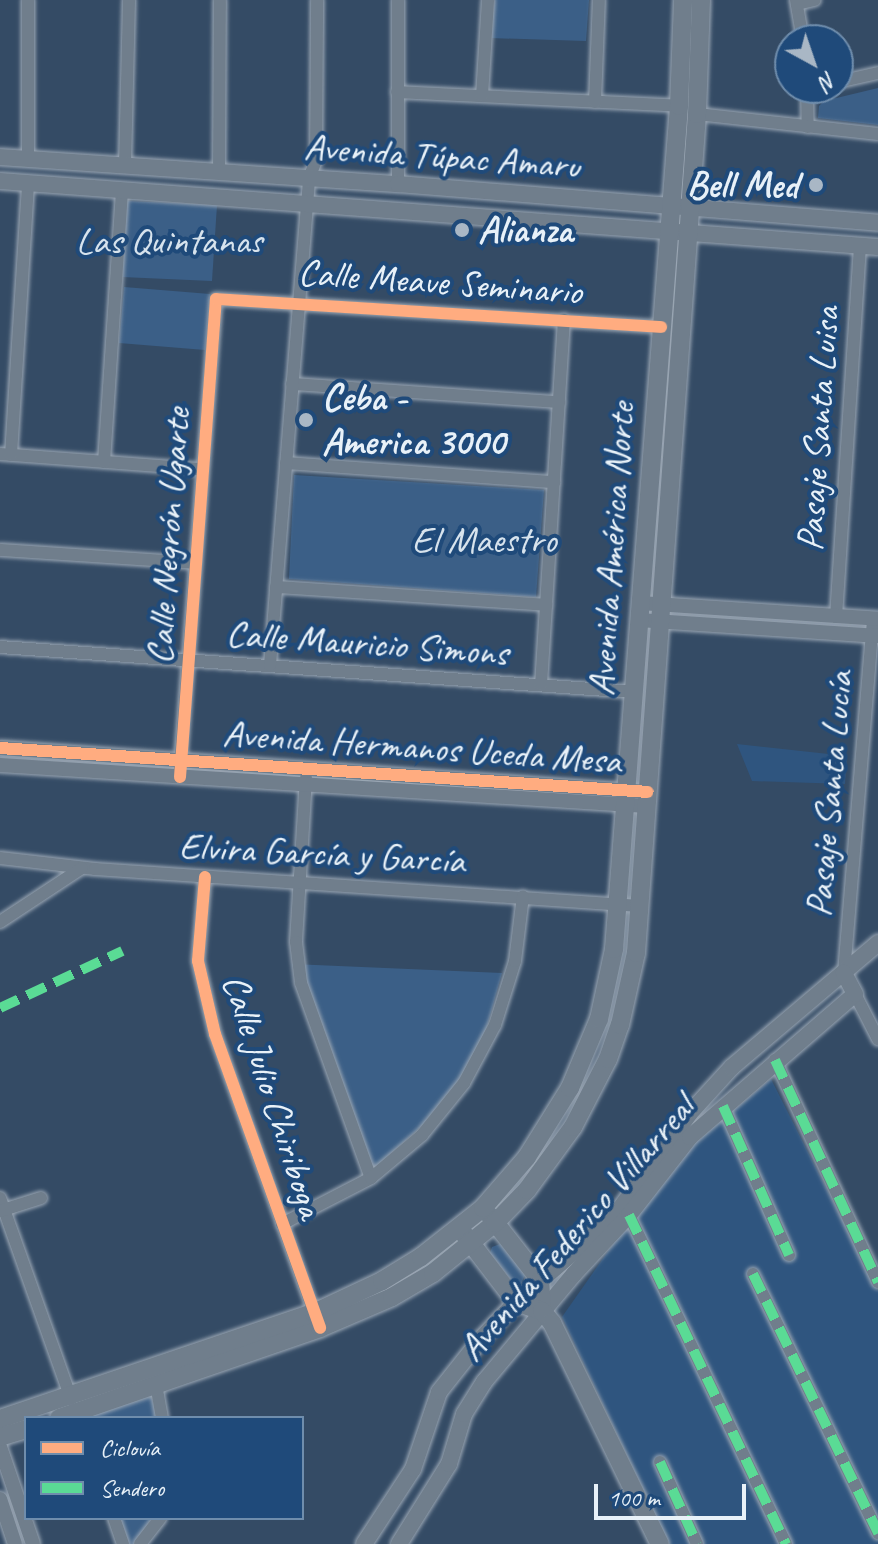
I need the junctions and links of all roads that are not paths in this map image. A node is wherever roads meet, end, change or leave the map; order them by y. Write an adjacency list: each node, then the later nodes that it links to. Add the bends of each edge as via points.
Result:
1 (28, 0): 24 (street)
2 (129, 0): 25 (street)
3 (220, 0): 28 (street)
4 (317, 0): 29 (street, via 316,161)
5 (398, 0): 15 (street)
6 (488, 0): 16 (street)
7 (599, 0): 17 (street)
8 (683, 0): 19 (main road, Avenida América Norte)
9 (701, 0): 20 (main road, Avenida América Norte)
10 (815, 0): 11 (street)
11 (796, 2): 12 (street)
12 (800, 24)
13 (878, 73): 14 (street)
14 (854, 78)
15 (397, 92): 16 (street); 32 (street)
16 (482, 96): 17 (street)
17 (595, 102): 19 (street)
18 (809, 104): 21 (street)
19 (679, 106): 26 (main road, Avenida América Norte)
20 (697, 114): 21 (street); 27 (main road, Avenida América Norte)
21 (808, 127): 22 (street)
22 (878, 134)
23 (0, 157): 24 (main road, Avenida Túpac Amaru)
24 (28, 159): 25 (main road, Avenida Túpac Amaru)
25 (125, 165): 28 (main road, Avenida Túpac Amaru)
26 (674, 166): 27 (main road); 35 (main road, Avenida América Norte)
27 (693, 166): 36 (main road, Avenida América Norte)
28 (219, 172): 29 (main road, Avenida Túpac Amaru)
29 (309, 178): 32 (main road, Avenida Túpac Amaru); 34 (street)
30 (0, 181): 31 (main road, Avenida Túpac Amaru)
31 (28, 183): 33 (main road, Avenida Túpac Amaru); 50 (street)
32 (398, 184): 35 (main road, Avenida Túpac Amaru)
33 (122, 190): 34 (main road, Avenida Túpac Amaru); 51 (street)
34 (306, 203): 39 (main road, Avenida Túpac Amaru); 45 (street)
35 (671, 206): 36 (main road, Avenida Túpac Amaru); 39 (main road, Avenida América Norte)
36 (690, 207): 37 (main road, Avenida Túpac Amaru); 40 (main road, Avenida América Norte)
37 (720, 210): 38 (main road, Avenida Túpac Amaru); 41 (main road)
38 (878, 223)
39 (669, 230): 40 (main road, Avenida Túpac Amaru); 47 (main road, Avenida América Norte)
40 (688, 231): 41 (main road, Avenida Túpac Amaru); 56 (main road, Avenida América Norte)
41 (717, 233): 42 (main road, Avenida Túpac Amaru)
42 (860, 245): 43 (main road, Avenida Túpac Amaru); 63 (street, Pasaje Santa Luisa)
43 (878, 247)
44 (216, 299): 45 (street, Calle Meave Seminario); 53 (street, Calle Negrón Ugarte)
45 (298, 304): 46 (street, Calle Meave Seminario); 48 (street)
46 (564, 320): 47 (street, Calle Meave Seminario); 49 (street)
47 (661, 327): 55 (main road, Avenida América Norte)
48 (292, 384): 49 (street); 52 (street)
49 (559, 402): 54 (street)
50 (5, 455): 51 (street)
51 (104, 462): 53 (street)
52 (286, 463): 54 (street); 59 (street)
53 (201, 469): 58 (street, Calle Negrón Ugarte)
54 (554, 482): 60 (street)
55 (649, 503): 56 (main road); 61 (main road, Avenida América Norte)
56 (668, 504): 62 (main road, Avenida América Norte)
57 (0, 550): 58 (street)
58 (196, 563): 67 (street, Calle Negrón Ugarte)
59 (276, 587): 60 (street); 68 (street)
60 (546, 605): 69 (street)
61 (640, 611): 62 (street); 70 (main road, Avenida América Norte)
62 (661, 612): 63 (street); 65 (street); 78 (main road, Avenida América Norte)
63 (836, 617): 64 (street)
64 (876, 619): 65 (street, Pasaje Santa Lucía)
65 (875, 636): 88 (street, Pasaje Santa Lucía)
66 (0, 647): 67 (street, Calle Mauricio Simons)
67 (189, 661): 68 (street, Calle Mauricio Simons); 72 (street, Calle Negrón Ugarte)
68 (270, 665): 69 (street, Calle Mauricio Simons)
69 (541, 685): 70 (street, Calle Mauricio Simons)
70 (634, 692): 77 (main road, Avenida América Norte)
71 (6, 749): 72 (street, Avenida Hermanos Uceda Mesa); 73 (street)
72 (181, 762): 74 (street, Avenida Hermanos Uceda Mesa); 75 (street, Calle Negrón Ugarte)
73 (6, 766): 75 (street, Avenida Hermanos Uceda Mesa)
74 (307, 768): 76 (street); 77 (street, Avenida Hermanos Uceda Mesa)
75 (180, 777): 76 (street, Avenida Hermanos Uceda Mesa)
76 (305, 786): 77 (street, Avenida Hermanos Uceda Mesa); 82 (street)
77 (625, 798): 78 (street, Avenida Hermanos Uceda Mesa); 84 (main road, Avenida América Norte)
78 (648, 799): 85 (main road, Avenida América Norte)
79 (0, 858): 80 (street, Elvira García y García)
80 (82, 868): 81 (street, Elvira García y García); 86 (street)
81 (205, 877): 82 (street, Elvira García y García); 101 (street, Calle Julio Chiriboga, via 198,961 215,1034)
82 (299, 880): 83 (street, Elvira García y García); 95 (street, via 296,942 301,983)
83 (523, 896): 84 (street, Elvira García y García); 95 (street, via 515,961 489,1036 464,1083 422,1135)
84 (618, 904): 85 (street, Elvira García y García); 93 (main road, Avenida América Norte, via 599,1019 570,1088)
85 (640, 906): 94 (main road, Avenida América Norte, via 634,965 608,1059 573,1127)
86 (0, 922)
87 (878, 943): 88 (main road, Avenida Federico Villarreal)
88 (844, 973): 89 (main road); 106 (main road, Avenida Federico Villarreal, via 732,1067 690,1113 613,1218)
89 (855, 994): 90 (street); 91 (main road, Avenida Federico Villarreal)
90 (878, 1039)
91 (775, 1060): 92 (main road, Avenida Federico Villarreal); 108 (street)
92 (723, 1106): 99 (main road, Avenida Federico Villarreal, via 680,1148); 104 (street)
93 (527, 1157): 94 (main road); 98 (main road, Avenida América Norte)
94 (542, 1171): 100 (main road, Avenida América Norte)
95 (371, 1178): 101 (street)
96 (41, 1198): 97 (street)
97 (1, 1206): 114 (street)
98 (483, 1208): 100 (main road); 102 (main road, Avenida América Norte)
99 (629, 1215): 111 (main road, Avenida Federico Villarreal); 137 (street)
100 (495, 1223): 103 (main road, Avenida América Norte); 106 (main road)
101 (282, 1224): 112 (street, Calle Julio Chiriboga)
102 (460, 1228): 103 (main road); 107 (main road, Avenida América Norte)
103 (471, 1244): 109 (main road, Avenida América Norte); 110 (main road)
104 (789, 1255)
105 (753, 1274): 128 (street)
106 (540, 1280): 110 (main road, Avenida Federico Villarreal); 111 (main road)
107 (382, 1281): 109 (main road); 112 (main road, Avenida América Norte)
108 (878, 1282)
109 (392, 1297): 112 (main road, Avenida América Norte)
110 (516, 1302): 111 (main road); 133 (main road, Avenida Federico Villarreal, via 439,1392 413,1469)
111 (542, 1311): 134 (main road, Avenida Federico Villarreal, via 472,1399 449,1464); 135 (main road)
112 (317, 1320): 113 (main road, Avenida América Norte); 114 (main road, Avenida América Norte)
113 (156, 1384): 114 (main road, Avenida América Norte); 117 (street)
114 (71, 1411): 116 (main road, Avenida América Norte)
115 (24, 1416): 118 (main road, Avenida América Norte)
116 (27, 1416)
117 (162, 1416)
118 (0, 1419)
119 (24, 1430): 120 (main road)
120 (0, 1437)
121 (0, 1447): 124 (street)
122 (660, 1462): 136 (street)
123 (0, 1499): 129 (street)
124 (24, 1518)
125 (25, 1520): 130 (street)
126 (115, 1520): 131 (street)
127 (158, 1520): 132 (street)
128 (878, 1533)
129 (8, 1536)
130 (33, 1544)
131 (123, 1544)
132 (140, 1544)
133 (364, 1544)
134 (399, 1544)
135 (660, 1544)
136 (697, 1544)
137 (786, 1544)

